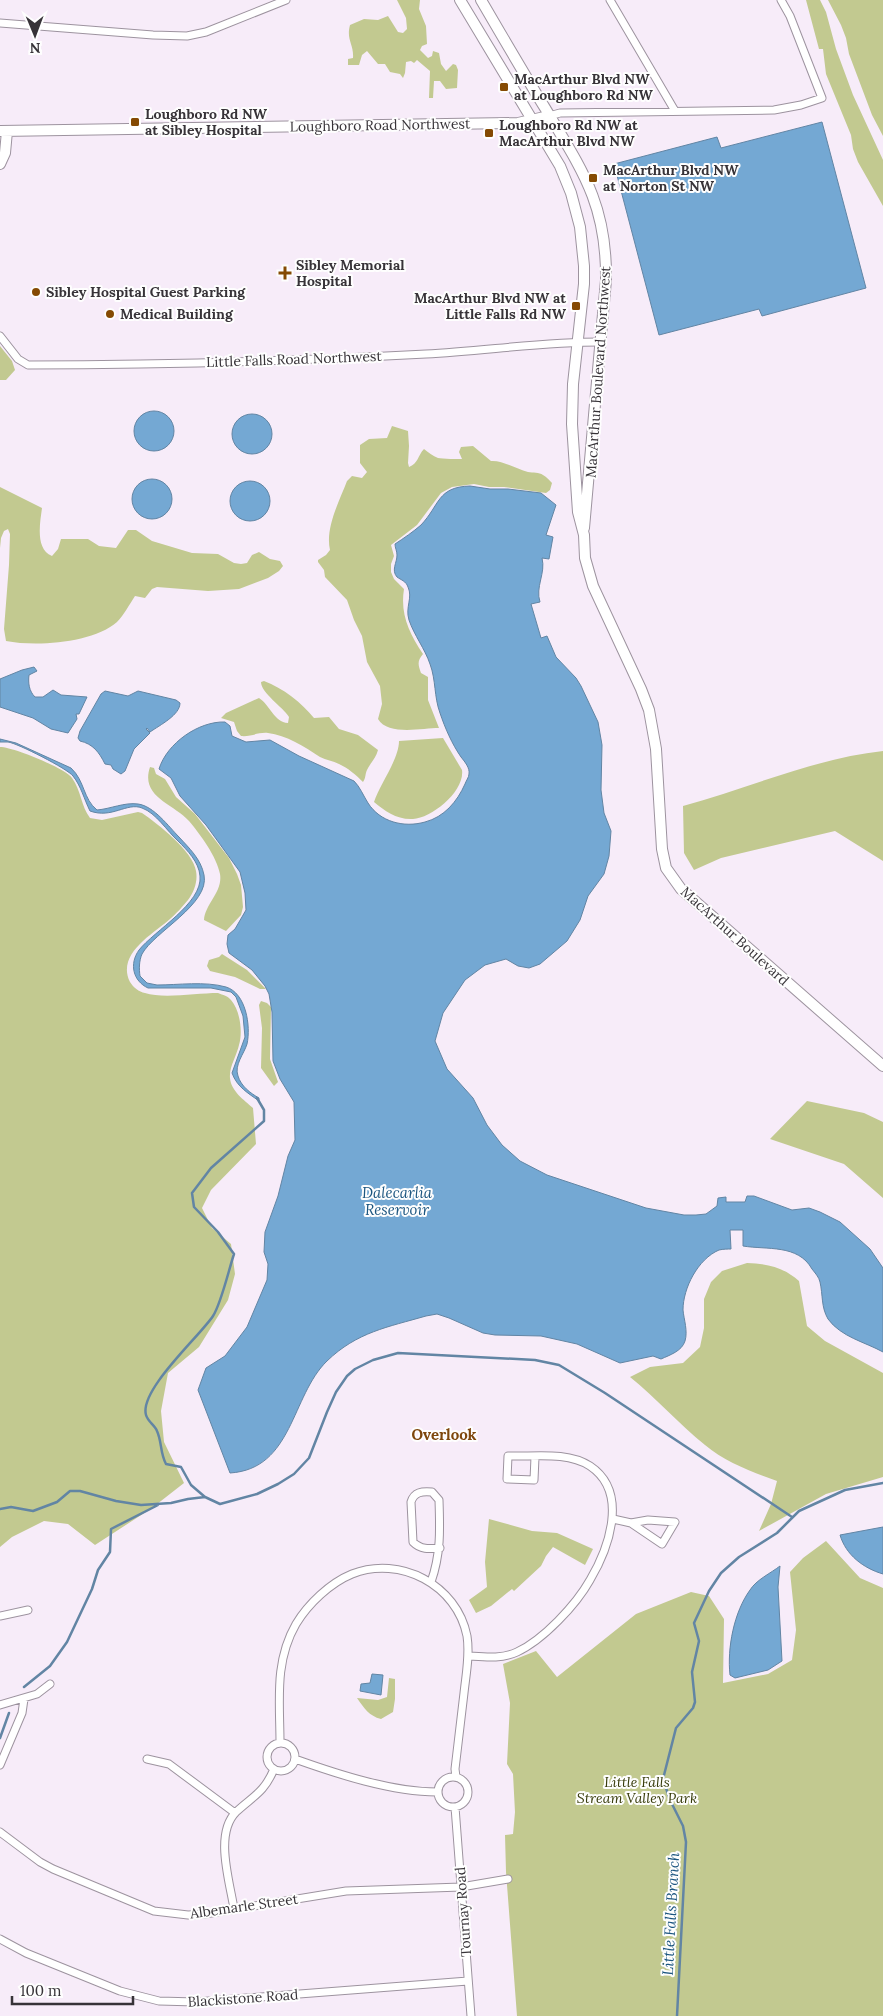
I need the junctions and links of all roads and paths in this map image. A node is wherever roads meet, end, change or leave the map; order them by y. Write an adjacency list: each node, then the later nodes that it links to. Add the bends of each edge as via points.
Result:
1 (286, 0): 6 (street, via 202,33 179,36)
2 (460, 0): 9 (main road, MacArthur Boulevard Northwest)
3 (481, 0): 8 (main road, MacArthur Boulevard Northwest)
4 (610, 0): 7 (street)
5 (781, 0): 7 (street, via 822,98 774,110)
6 (0, 22)
7 (676, 111): 8 (street, via 560,113)
8 (550, 116): 9 (main road, Loughboro Road Northwest); 14 (main road, MacArthur Boulevard Northwest, via 586,178 602,225 607,263)
9 (532, 121): 10 (main road, Loughboro Road Northwest); 13 (main road, MacArthur Boulevard Northwest, via 565,177 580,228 584,284)
10 (3, 131): 11 (main road, via 5,153)
11 (0, 164)
12 (0, 336): 13 (street, Little Falls Road Northwest, via 18,359 28,365 332,358)
13 (577, 342): 14 (street, Little Falls Road Northwest); 15 (main road, MacArthur Boulevard Northwest, via 572,424 578,512)
14 (600, 342): 15 (main road, MacArthur Boulevard Northwest)
15 (584, 535): 16 (main road, MacArthur Boulevard Northwest, via 585,558 593,586)
16 (649, 710): 17 (main road, MacArthur Boulevard, via 656,749 666,868 681,889 727,931)
17 (883, 1066)
18 (535, 1457): 18 (street, via 534,1480 507,1479 508,1456); 19 (street, via 562,1457 590,1466 609,1490)
19 (613, 1519): 20 (street); 25 (street, via 590,1580 560,1618 538,1639 516,1653 500,1657)
20 (631, 1523): 20 (street, via 648,1520 675,1522 662,1544)
21 (440, 1548): 21 (street, via 426,1549 414,1542 411,1502 418,1493 432,1492 439,1500); 22 (street)
22 (431, 1582): 25 (street, via 449,1598 459,1616 466,1635); 29 (street, via 395,1569 361,1572 338,1582 307,1609 290,1637 280,1667)
23 (28, 1610): 24 (street)
24 (0, 1616)
25 (468, 1656): 34 (street)
26 (50, 1684): 27 (street)
27 (24, 1699): 28 (street); 32 (street, via 22,1713)
28 (0, 1705)
29 (280, 1743): 31 (street, via 291,1747); 33 (street, via 271,1747 267,1754 268,1763)
30 (147, 1758): 37 (street, via 169,1764)
31 (295, 1760): 33 (street, via 287,1770); 35 (street, via 395,1788)
32 (0, 1765)
33 (274, 1769): 37 (street, via 257,1796)
34 (456, 1777): 35 (street, via 445,1778); 36 (street, via 464,1782 468,1795 464,1803)
35 (437, 1792): 36 (street, via 441,1802)
36 (455, 1807): 40 (street, Tournay Road)
37 (235, 1813): 41 (street, via 224,1835)
38 (0, 1832): 41 (street, Albemarle Street, via 53,1869 154,1911 188,1915)
39 (508, 1879): 40 (street, Albemarle Street)
40 (461, 1887): 41 (street, Albemarle Street, via 346,1890); 43 (street, Tournay Road)
41 (234, 1909)
42 (0, 1939): 43 (street, Blackistone Road, via 26,1953 120,1991 160,2001 196,2002)
43 (468, 1981): 44 (street, Tournay Road)
44 (471, 2016)

